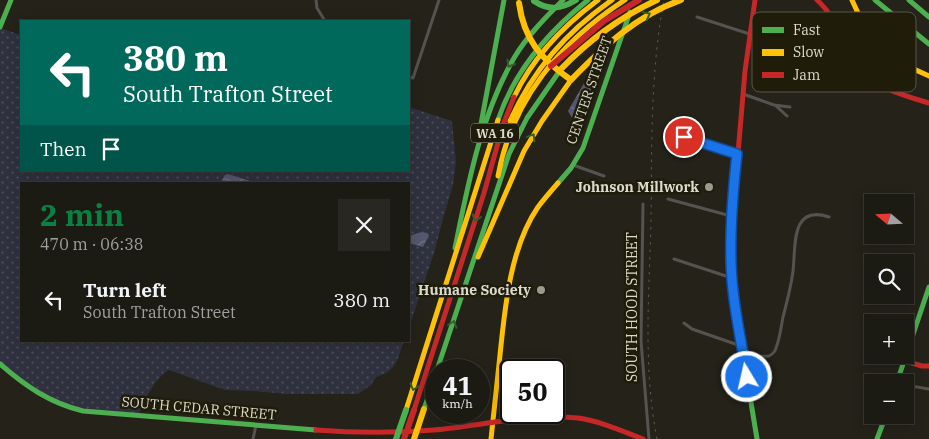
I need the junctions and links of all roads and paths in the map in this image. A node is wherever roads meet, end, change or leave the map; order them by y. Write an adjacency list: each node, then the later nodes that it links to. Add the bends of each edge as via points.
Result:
1 (11, 0): 29 (main road)
2 (316, 0): 28 (street)
3 (439, 0): 38 (street)
4 (504, 0): 51 (main road)
5 (563, 0): 51 (main road, one-way to 51, via 533,31 505,74 488,112)
6 (576, 0): 20 (main road, bridge, via 556,9)
7 (588, 0): 27 (main road, WA 16)
8 (598, 0): 27 (main road)
9 (612, 0): 32 (main road, via 584,20)
10 (625, 0): 32 (main road)
11 (634, 0): 48 (main road, CENTER STREET, via 583,148)
12 (639, 0): 35 (main road, bridge, via 582,37)
13 (657, 0): 52 (main road, WA 16, bridge, via 612,24 561,69 521,129)
14 (681, 0): 39 (main road, one-way to 14, bridge, via 600,49 632,24)
15 (817, 0): 21 (main road)
16 (852, 0): 22 (main road)
17 (875, 0): 23 (main road)
18 (909, 0): 26 (main road)
19 (519, 1): 35 (main road, bridge, via 527,36)
20 (533, 1)
21 (828, 12)
22 (857, 12)
23 (890, 12)
24 (697, 17): 31 (street)
25 (752, 17): 31 (main road)
26 (929, 17)
27 (570, 18): 50 (main road, via 541,52 519,87 505,121); 58 (main road, WA 16, via 544,39 513,86)
28 (324, 20)
29 (0, 27)
30 (916, 33): 34 (main road)
31 (749, 34): 33 (street); 41 (main road)
32 (572, 35): 50 (main road, via 540,66 524,90 509,121); 52 (main road, via 525,101 500,164)
33 (752, 35)
34 (929, 44)
35 (551, 66): 39 (main road, bridge)
36 (916, 70): 37 (main road)
37 (929, 76)
38 (411, 77)
39 (571, 80): 59 (main road, one-way to 39, via 532,137)
40 (893, 92): 42 (main road)
41 (743, 93): 43 (street); 47 (main road)
42 (929, 103)
43 (774, 105): 44 (street); 45 (street)
44 (790, 107)
45 (787, 116)
46 (674, 133): 47 (street)
47 (737, 154): 55 (main road)
48 (573, 165): 49 (street); 73 (main road, CENTER STREET, via 538,207 521,242 504,316)
49 (604, 176)
50 (486, 188): 78 (main road, one-way to 78, bridge)
51 (467, 193): 58 (main road)
52 (495, 194): 59 (main road, WA 16)
53 (668, 199): 55 (street)
54 (643, 204): 82 (street, SOUTH HOOD STREET, via 641,341)
55 (731, 216): 60 (main road)
56 (830, 217): 65 (street, via 810,215 802,220 798,229 792,278 774,352 769,356)
57 (674, 259): 60 (street)
58 (452, 266): 77 (main road, WA 16, one-way to 77, bridge)
59 (472, 268): 66 (main road, WA 16, one-way to 59)
60 (732, 278): 64 (main road)
61 (929, 287): 63 (main road)
62 (684, 323): 64 (street, via 692,329)
63 (914, 331)
64 (742, 346): 65 (main road)
65 (744, 357): 83 (main road)
66 (441, 359)
67 (0, 364): 75 (main road, SOUTH CEDAR STREET, via 32,392 72,409)
68 (914, 364): 69 (main road)
69 (929, 366)
70 (914, 386): 71 (street)
71 (929, 389)
72 (425, 406): 79 (main road, WA 16, bridge)
73 (492, 422): 75 (main road, SOUTH CEDAR STREET, via 409,432 337,432); 80 (main road, CENTER STREET); 81 (main road, SOUTH CEDAR STREET, via 577,418)
74 (883, 424): 84 (main road)
75 (256, 426): 76 (street)
76 (253, 439)
77 (396, 439)
78 (404, 439)
79 (414, 439)
80 (491, 439)
81 (643, 439)
82 (649, 439)
83 (757, 439)
84 (877, 439)

